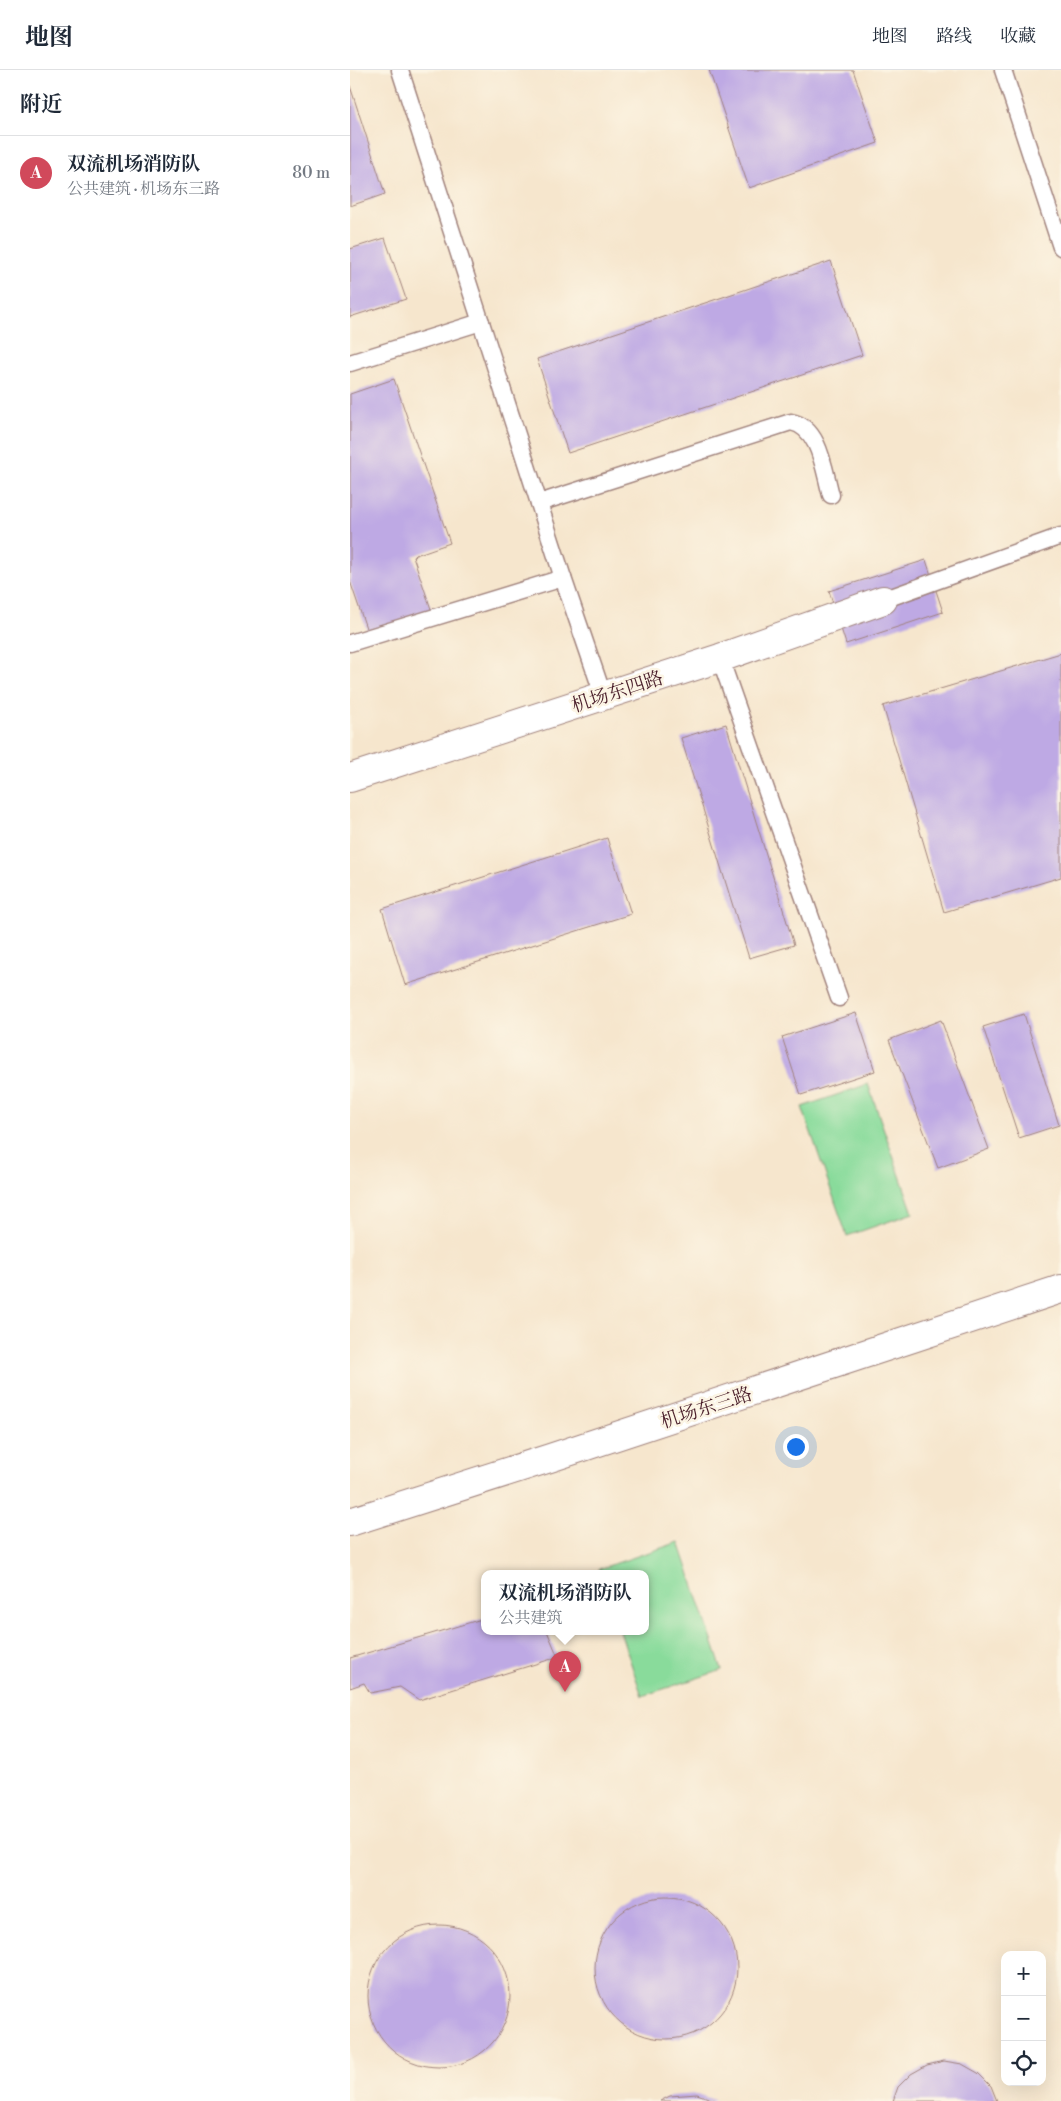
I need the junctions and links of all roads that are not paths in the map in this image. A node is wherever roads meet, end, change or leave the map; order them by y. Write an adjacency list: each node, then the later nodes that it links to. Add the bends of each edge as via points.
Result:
1 (400, 70): 4 (lane)
2 (1002, 70): 3 (lane)
3 (1061, 248)
4 (481, 322): 5 (lane); 7 (lane)
5 (350, 363)
6 (831, 495): 7 (lane, via 814,440 800,423 791,422)
7 (539, 504): 9 (lane)
8 (1061, 536): 10 (lane)
9 (563, 578): 11 (lane); 13 (lane)
10 (883, 600): 12 (street, 机场东四路)
11 (350, 643)
12 (720, 658): 13 (street, 机场东四路); 15 (lane)
13 (603, 695): 14 (street, 机场东四路)
14 (350, 778)
15 (839, 998)
16 (1061, 1289): 17 (street, 机场东三路)
17 (350, 1522)

